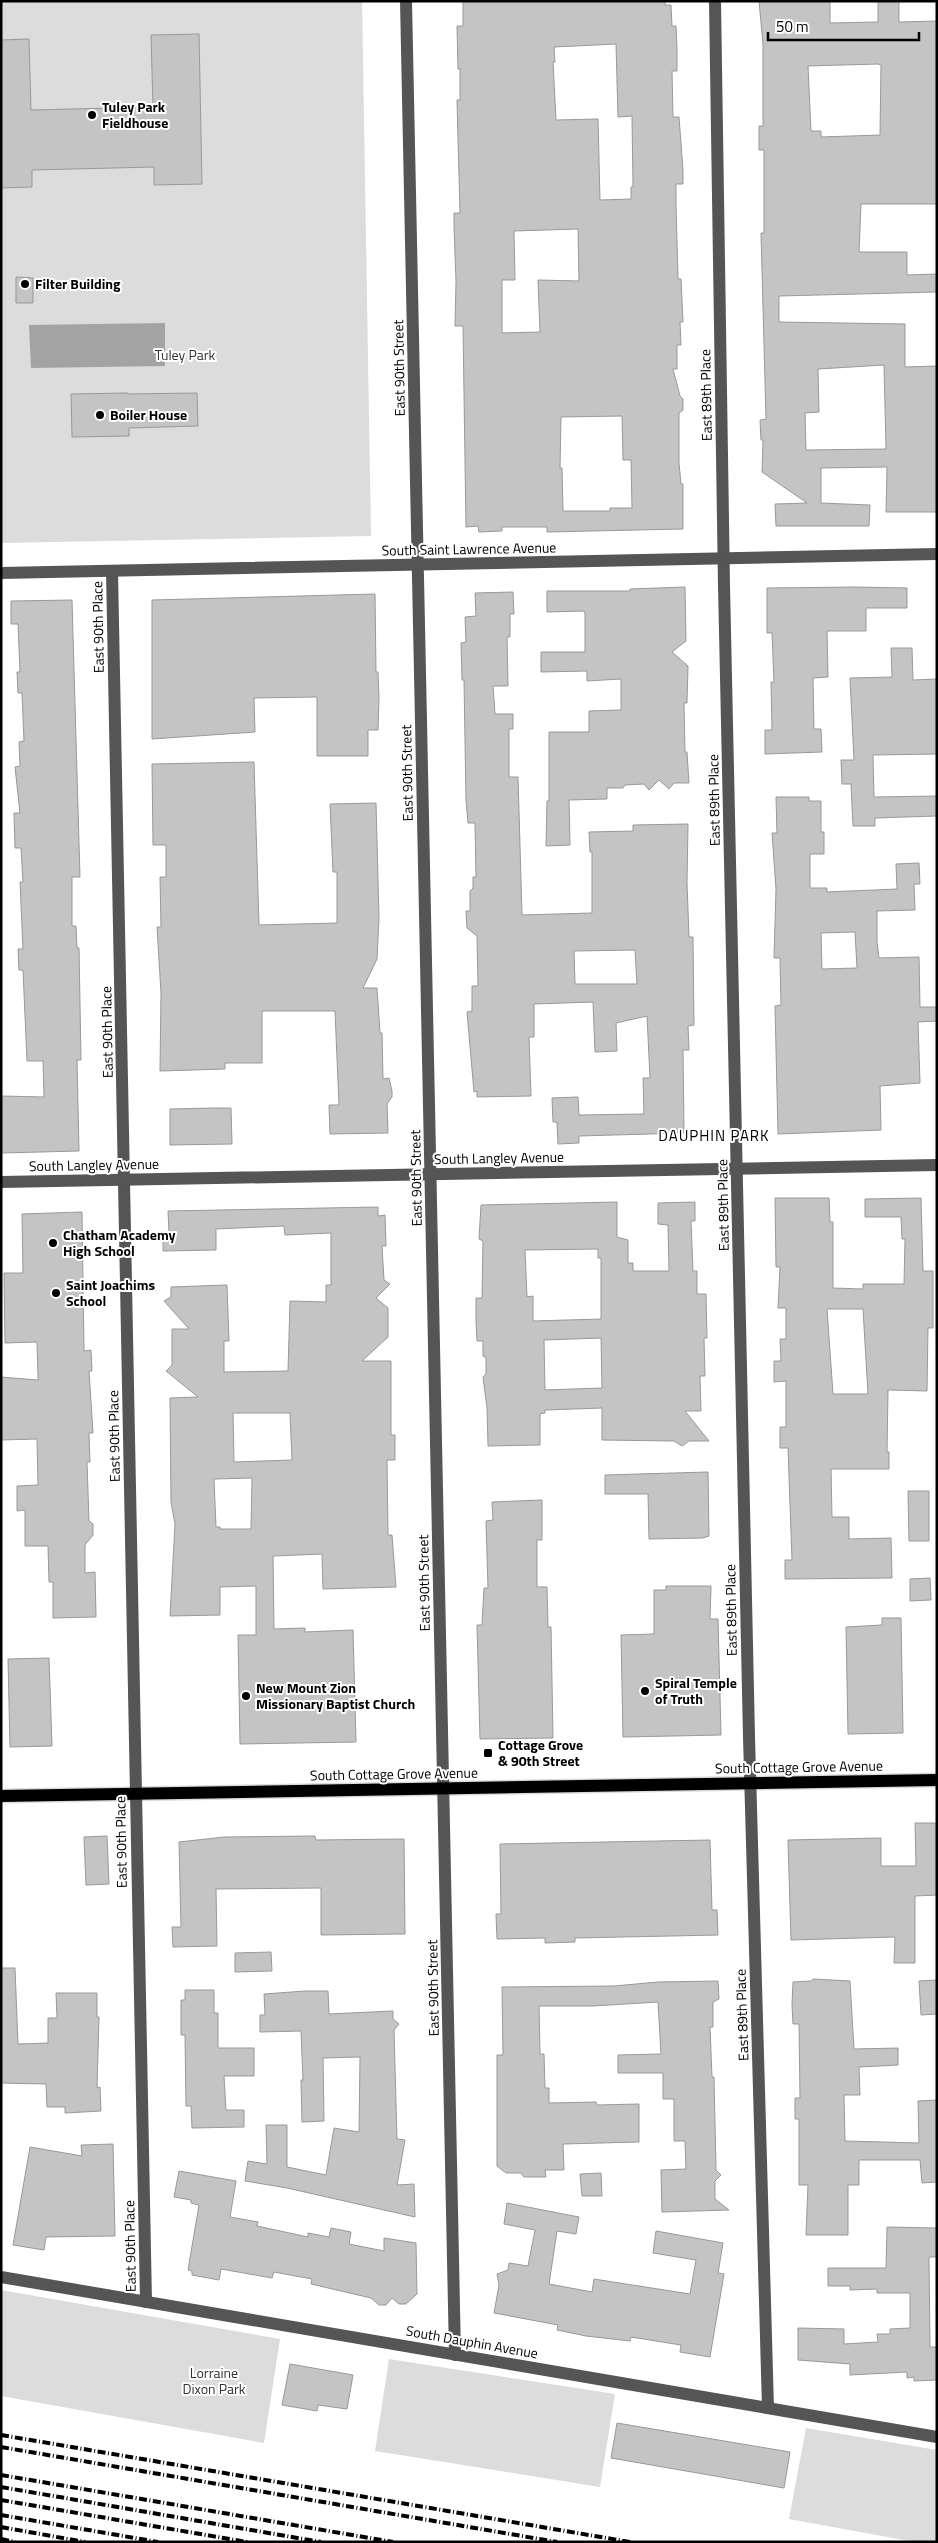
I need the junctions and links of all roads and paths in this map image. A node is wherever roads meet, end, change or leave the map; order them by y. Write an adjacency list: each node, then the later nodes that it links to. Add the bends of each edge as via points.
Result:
1 (406, 1): 5 (street, East 90th Street)
2 (715, 1): 4 (street, East 89th Place)
3 (937, 554): 4 (street, South Saint Lawrence Avenue)
4 (724, 559): 5 (street, South Saint Lawrence Avenue); 9 (street, East 89th Place)
5 (418, 565): 6 (street, South Saint Lawrence Avenue); 10 (street, East 90th Street)
6 (112, 571): 7 (street, South Saint Lawrence Avenue); 11 (street, East 90th Place)
7 (1, 573)
8 (937, 1165): 9 (street, South Langley Avenue)
9 (738, 1169): 10 (street, South Langley Avenue); 14 (street, East 89th Place)
10 (431, 1174): 11 (street, South Langley Avenue); 15 (street, East 90th Street)
11 (126, 1180): 12 (street, South Langley Avenue); 16 (street, East 90th Place)
12 (1, 1182)
13 (937, 1780): 14 (main road, South Cottage Grove Avenue)
14 (750, 1783): 15 (main road, South Cottage Grove Avenue); 21 (street, East 89th Place)
15 (444, 1788): 16 (main road, South Cottage Grove Avenue); 20 (street, East 90th Street)
16 (135, 1794): 17 (main road, South Cottage Grove Avenue); 19 (street, East 90th Place)
17 (1, 1796)
18 (1, 2277): 19 (street, South Dauphin Avenue)
19 (146, 2302): 20 (street, South Dauphin Avenue)
20 (455, 2355): 21 (street, South Dauphin Avenue)
21 (768, 2408): 22 (street, South Dauphin Avenue)
22 (937, 2437)

